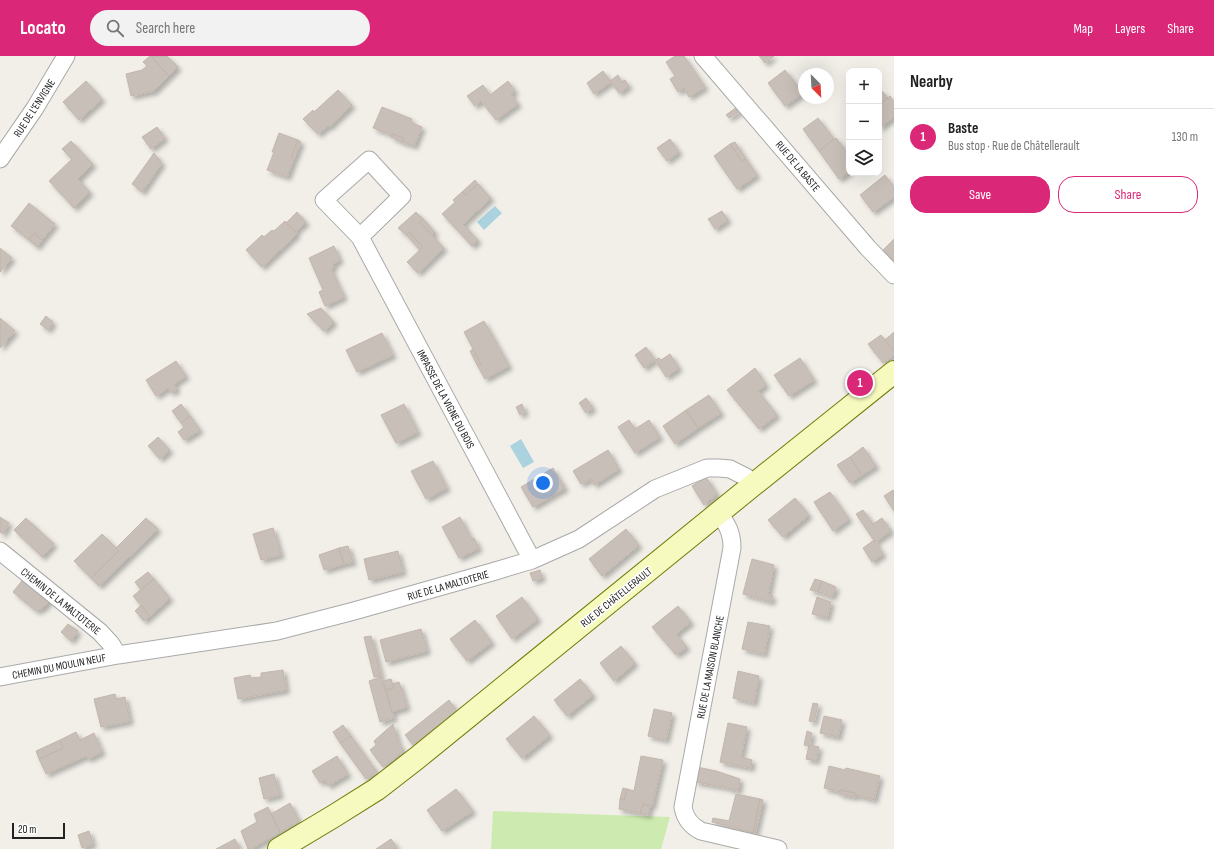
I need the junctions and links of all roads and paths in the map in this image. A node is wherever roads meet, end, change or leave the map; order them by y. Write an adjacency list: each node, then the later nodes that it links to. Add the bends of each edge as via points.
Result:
1 (66, 56): 3 (street, RUE DE L'ENVIGNE)
2 (703, 56): 5 (street, RUE DE LA BASTE)
3 (0, 159)
4 (360, 237): 4 (street, IMPASSE DE LA VIGNE DU BOIS, via 402,196 369,160 324,200); 10 (street, IMPASSE DE LA VIGNE DU BOIS)
5 (894, 275)
6 (894, 372): 7 (main road, RUE DE CHÂTELLERAULT)
7 (753, 485): 8 (main road, RUE DE CHÂTELLERAULT); 10 (street, RUE DE LA MALTOTERIE, via 746,477 730,469 707,468 655,489 579,539)
8 (719, 513): 13 (main road, RUE DE CHÂTELLERAULT, via 377,789); 14 (street, RUE DE LA MAISON BLANCHE, via 732,537 732,548 683,808 684,814 695,828 702,831)
9 (0, 551): 11 (street, CHEMIN DE LA MALTOTERIE, via 100,632)
10 (532, 560): 11 (street, RUE DE LA MALTOTERIE, via 277,631)
11 (118, 655): 12 (street, CHEMIN DU MOULIN NEUF)
12 (0, 677)
13 (279, 849)
14 (778, 849)

